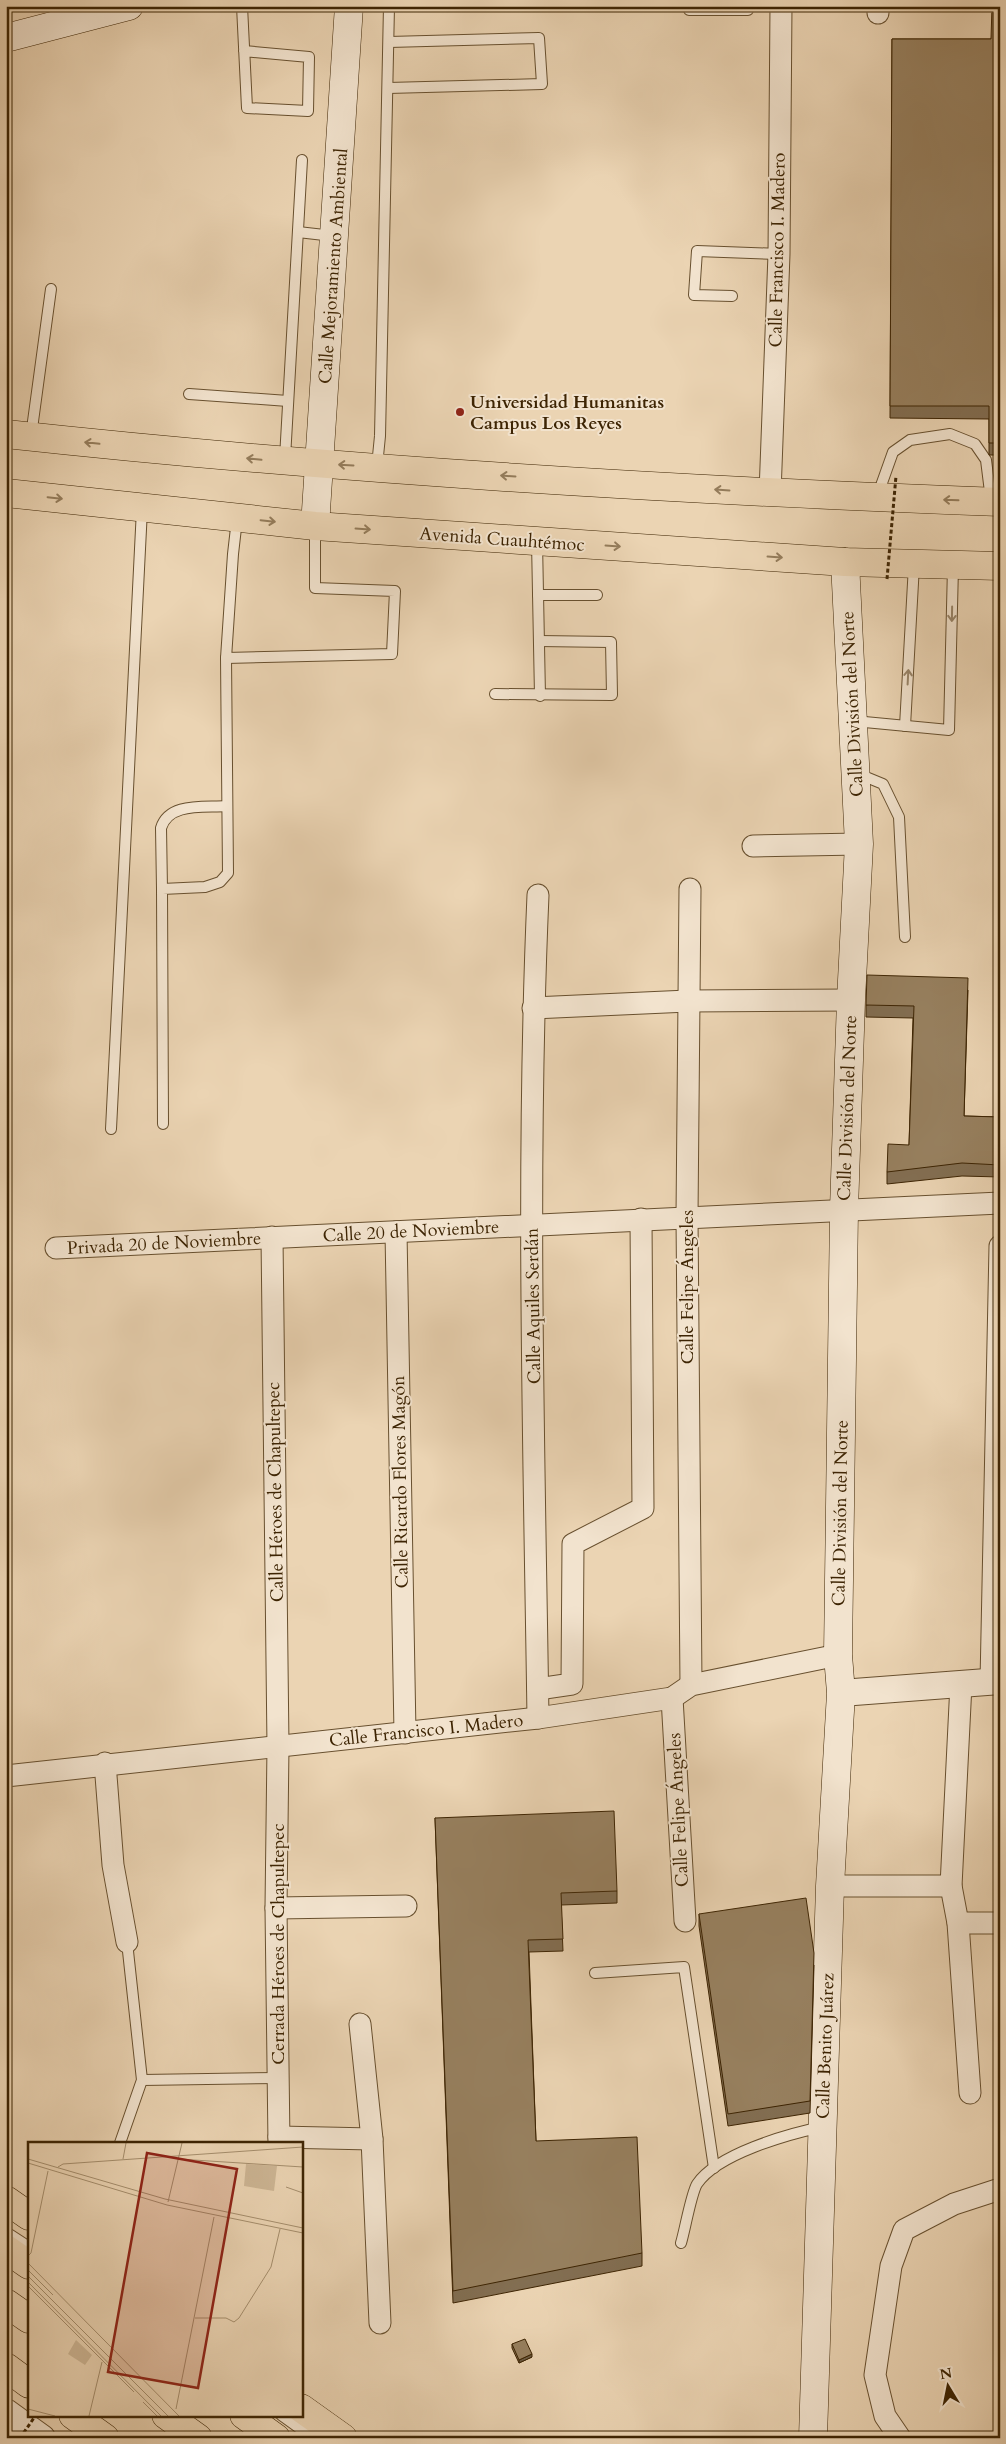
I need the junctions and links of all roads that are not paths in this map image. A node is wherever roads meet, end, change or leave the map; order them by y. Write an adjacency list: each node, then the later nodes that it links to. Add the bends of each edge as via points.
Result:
1 (129, 6): 8 (main road)
2 (242, 6): 10 (lane)
3 (389, 6): 9 (lane)
4 (688, 6): 7 (lane, via 689,10)
5 (781, 6): 15 (street, Calle Francisco I. Madero)
6 (352, 7): 14 (main road, Calle Mejoramiento Ambiental)
7 (748, 10)
8 (6, 38)
9 (389, 42): 11 (lane); 11 (lane, via 539,38 542,84)
10 (244, 51): 10 (lane, via 309,57 308,111 246,108)
11 (388, 88): 23 (lane, via 380,436)
12 (302, 160): 13 (lane)
13 (298, 232): 14 (lane); 19 (lane)
14 (334, 236): 22 (main road, Calle Mejoramiento Ambiental)
15 (778, 254): 17 (lane, via 697,251 694,295); 25 (street, Calle Francisco I. Madero)
16 (51, 289): 20 (lane)
17 (732, 296)
18 (190, 394): 19 (lane)
19 (288, 401): 21 (lane)
20 (19, 436): 21 (main road, one-way to 20)
21 (284, 462): 22 (main road)
22 (320, 464): 23 (main road, one-way to 22); 30 (main road, Calle Mejoramiento Ambiental)
23 (376, 467): 25 (main road, one-way to 23)
24 (6, 493): 28 (main road, Avenida Cuauhtémoc, one-way to 28)
25 (770, 493): 26 (main road)
26 (877, 497): 27 (main road, one-way to 26); 27 (lane, via 893,452 910,440 950,434 975,444 986,460)
27 (995, 502)
28 (142, 508): 29 (main road, Avenida Cuauhtémoc); 56 (lane)
29 (237, 518): 30 (main road, Avenida Cuauhtémoc, one-way to 30); 39 (lane)
30 (315, 526): 31 (main road, Avenida Cuauhtémoc, one-way to 31); 39 (lane, via 315,588 395,590 392,654)
31 (537, 541): 32 (main road, Avenida Cuauhtémoc, one-way to 32); 36 (lane)
32 (845, 562): 33 (main road, Avenida Cuauhtémoc); 42 (main road, Calle División del Norte)
33 (914, 565): 34 (main road, Avenida Cuauhtémoc); 43 (lane, one-way to 33)
34 (953, 565): 35 (main road, Avenida Cuauhtémoc); 43 (lane, one-way to 43, via 949,730)
35 (1000, 566)
36 (538, 595): 37 (lane); 38 (lane)
37 (597, 595)
38 (539, 641): 41 (lane); 41 (lane, via 611,642 612,695)
39 (226, 658): 45 (lane)
40 (495, 694): 41 (lane)
41 (540, 696)
42 (853, 720): 43 (lane); 44 (main road, Calle División del Norte)
43 (905, 726)
44 (856, 777): 46 (main road, Calle División del Norte); 51 (lane, via 866,777 883,784 898,817)
45 (227, 806): 48 (lane, via 178,809 164,819 161,828); 48 (lane, via 228,873 220,882 205,887)
46 (859, 844): 47 (street); 52 (main road, Calle División del Norte)
47 (753, 846)
48 (162, 889): 55 (lane)
49 (690, 889): 53 (street, Calle Felipe Ángeles)
50 (538, 895): 54 (street, Calle Aquiles Serdán)
51 (905, 937)
52 (851, 1000): 53 (street); 58 (main road, Calle División del Norte)
53 (688, 1001): 54 (street); 59 (street, Calle Felipe Ángeles)
54 (533, 1008): 61 (street, Calle Aquiles Serdán)
55 (162, 1124)
56 (111, 1129)
57 (1000, 1203): 58 (street, Calle 20 de Noviembre)
58 (844, 1210): 59 (street, Calle 20 de Noviembre); 66 (main road, Calle División del Norte)
59 (686, 1217): 60 (street, Calle 20 de Noviembre); 69 (street, Calle Felipe Ángeles)
60 (641, 1219): 61 (street, Calle 20 de Noviembre); 70 (street, via 642,1508 573,1544 572,1684)
61 (532, 1225): 62 (street, Calle 20 de Noviembre); 70 (street, Calle Aquiles Serdán)
62 (396, 1232): 63 (street, Calle 20 de Noviembre); 74 (street, Calle Ricardo Flores Magón)
63 (272, 1238): 65 (street, Privada 20 de Noviembre); 75 (street, Calle Héroes de Chapultepec)
64 (1000, 1246): 67 (street)
65 (56, 1248)
66 (838, 1655): 69 (street, Calle Francisco I. Madero); 71 (main road, Calle Benito Juárez)
67 (996, 1681): 68 (street)
68 (962, 1684): 71 (street); 79 (street)
69 (691, 1685): 72 (street, Calle Francisco I. Madero)
70 (538, 1689): 73 (street, Calle Aquiles Serdán)
71 (841, 1693): 78 (main road, Calle Benito Juárez)
72 (672, 1698): 73 (street, Calle Francisco I. Madero); 82 (street, Calle Felipe Ángeles)
73 (538, 1718): 74 (street, Calle Francisco I. Madero)
74 (405, 1733): 75 (street, Calle Francisco I. Madero)
75 (278, 1746): 76 (street, Calle Francisco I. Madero); 81 (street, Cerrada Héroes de Chapultepec)
76 (105, 1764): 77 (street, Calle Francisco I. Madero); 85 (street, via 113,1865)
77 (6, 1776)
78 (830, 1886): 79 (street); 91 (main road, Calle Benito Juárez)
79 (951, 1886): 83 (street)
80 (406, 1906): 81 (street)
81 (276, 1908): 88 (street, Cerrada Héroes de Chapultepec)
82 (685, 1921)
83 (958, 1923): 84 (street); 90 (street)
84 (1000, 1924)
85 (127, 1942): 89 (lane)
86 (595, 1973): 95 (lane, via 684,1968)
87 (360, 2024): 92 (street)
88 (278, 2078): 89 (lane); 93 (street, Cerrada Héroes de Chapultepec)
89 (142, 2080): 94 (lane)
90 (970, 2093)
91 (823, 2126): 95 (lane, via 741,2152); 125 (main road, Calle Benito Juárez)
92 (372, 2139): 93 (street); 108 (street)
93 (279, 2140)
94 (120, 2142)
95 (714, 2168): 102 (lane, via 697,2184)
96 (1000, 2188): 126 (street, via 954,2204 904,2230 891,2266 875,2375 885,2416)
97 (6, 2200): 99 (main road)
98 (6, 2208): 100 (lane)
99 (28, 2215)
100 (28, 2223)
101 (6, 2232): 103 (lane)
102 (681, 2243)
103 (28, 2246)
104 (6, 2249): 105 (main road)
105 (28, 2264)
106 (6, 2303): 107 (main road)
107 (28, 2318)
108 (380, 2323)
109 (6, 2368): 110 (main road)
110 (28, 2383)
111 (302, 2409): 124 (main road)
112 (6, 2412): 118 (street)
113 (74, 2416): 119 (main road)
114 (167, 2416): 120 (main road)
115 (245, 2416): 121 (main road)
116 (282, 2416): 122 (lane)
117 (300, 2416): 123 (lane)
118 (42, 2438)
119 (105, 2438)
120 (198, 2438)
121 (276, 2438)
122 (313, 2438)
123 (330, 2438)
124 (344, 2438)
125 (813, 2438)
126 (900, 2438)

